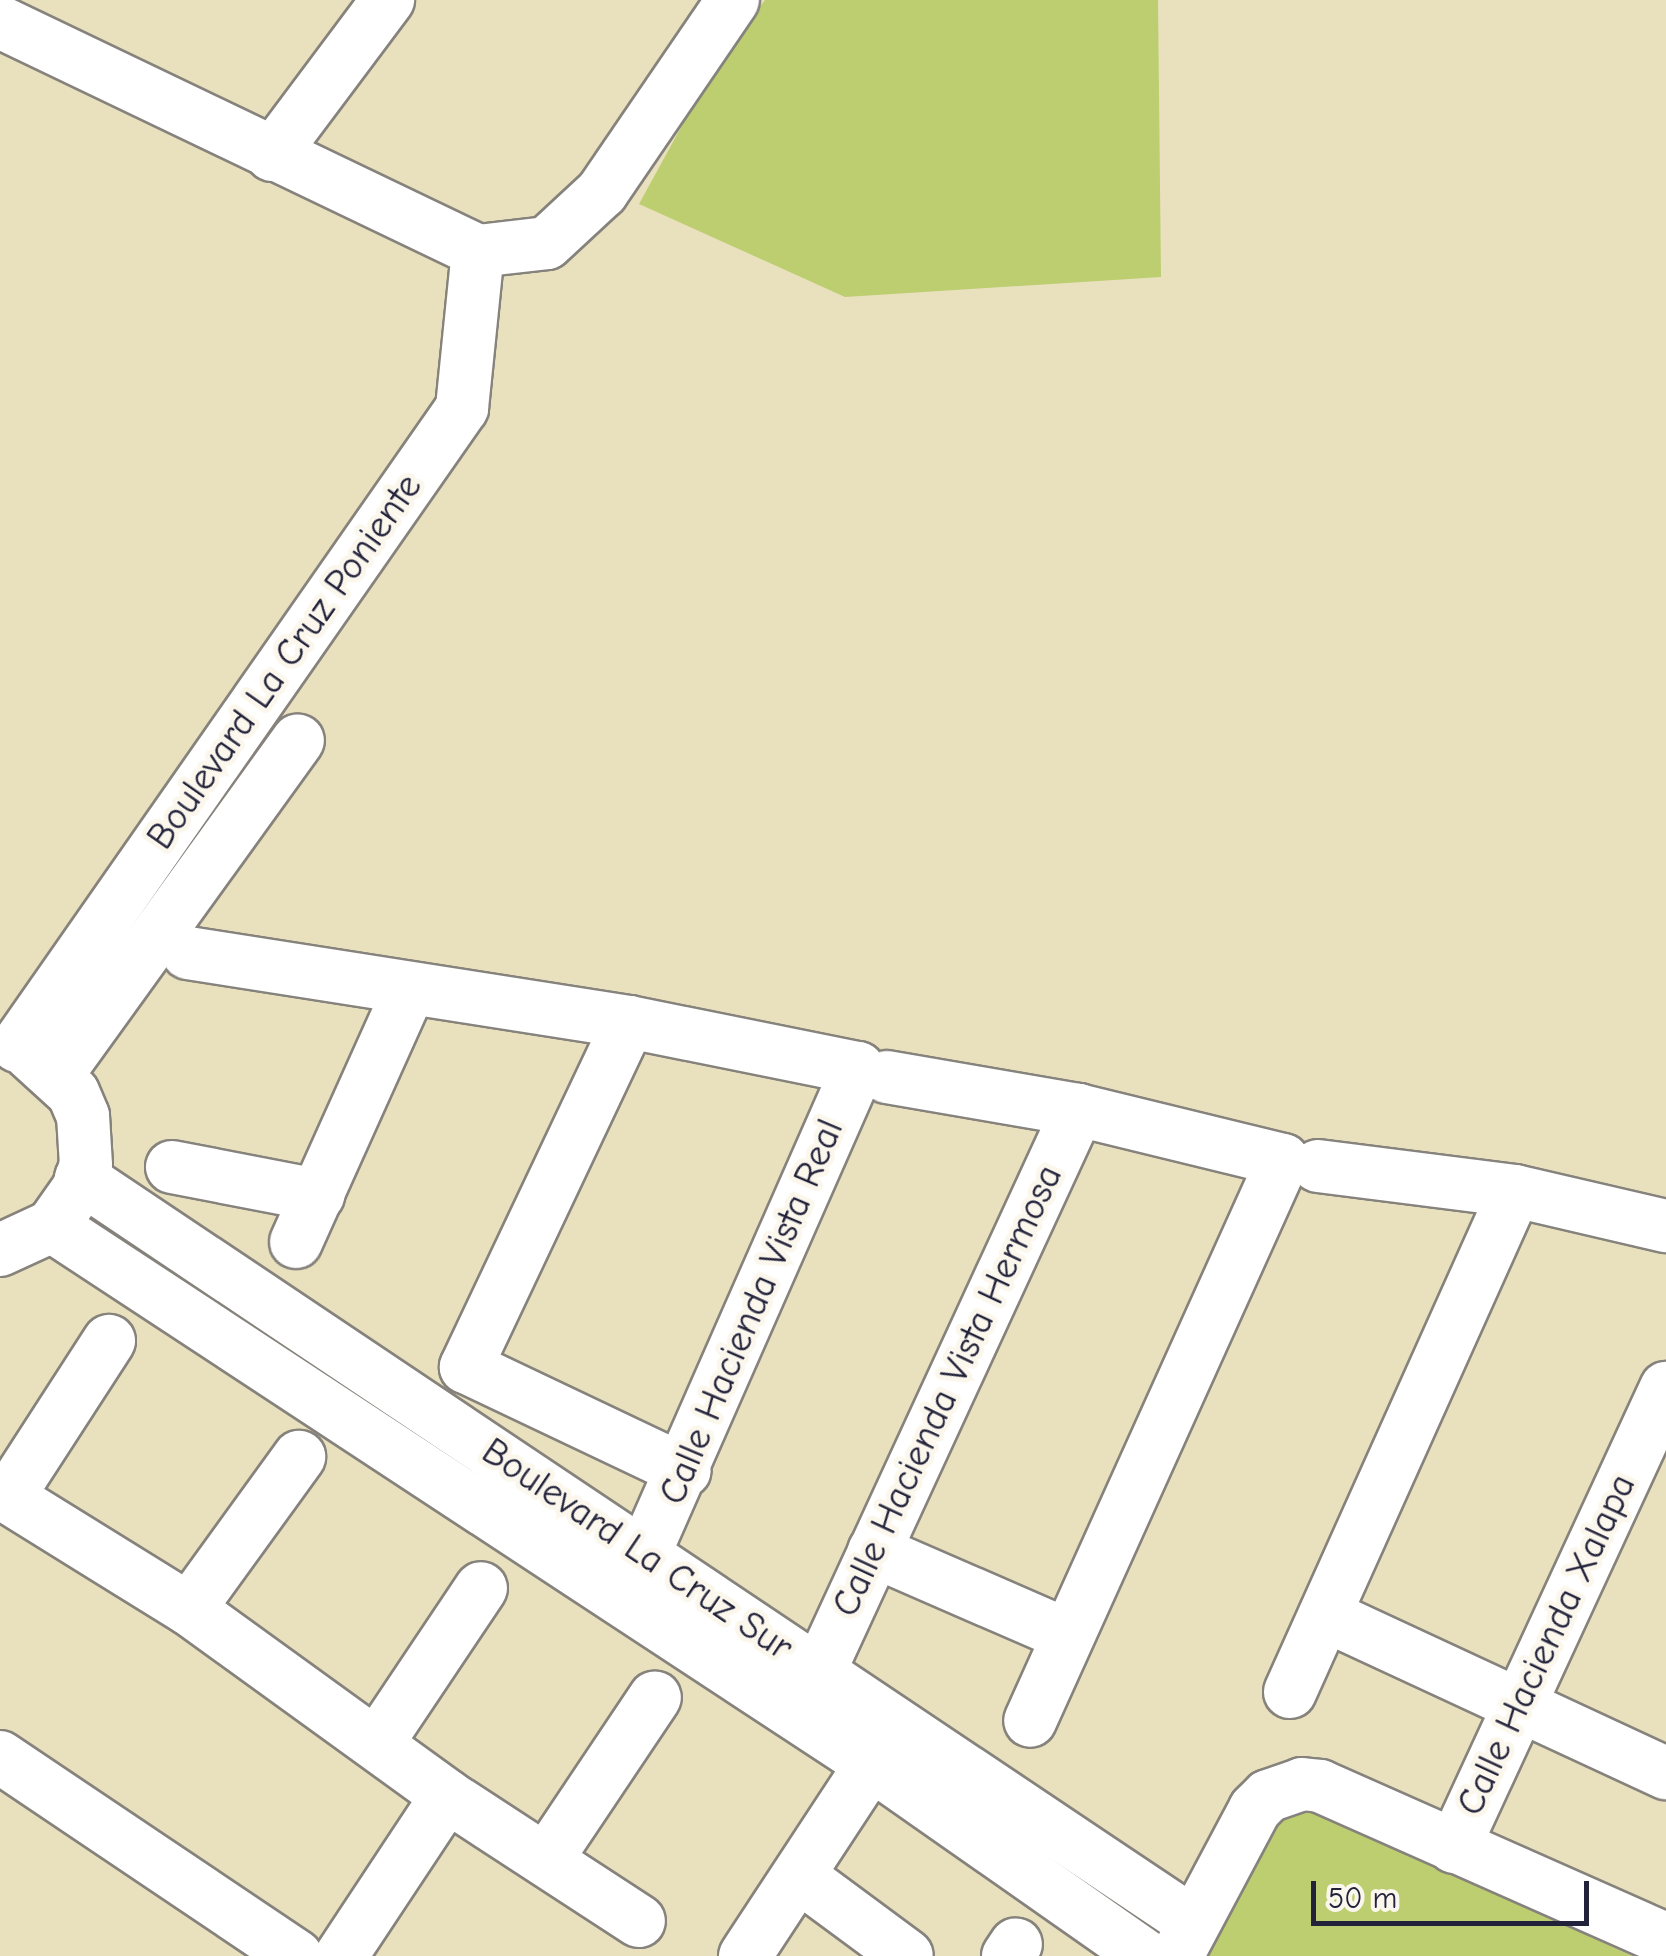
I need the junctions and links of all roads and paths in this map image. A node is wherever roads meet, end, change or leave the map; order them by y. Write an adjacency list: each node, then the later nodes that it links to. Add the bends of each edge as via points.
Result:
1 (388, 0): 4 (street)
2 (732, 0): 5 (street, via 602,192 546,243)
3 (0, 22): 4 (street)
4 (272, 155): 5 (street)
5 (478, 251): 10 (street, Boulevard La Cruz Poniente, via 462,408)
6 (298, 740): 10 (street, Boulevard La Cruz Poniente)
7 (188, 952): 8 (street)
8 (409, 991): 9 (street); 17 (street)
9 (629, 1022): 11 (street); 25 (street, via 466,1366)
10 (25, 1054): 15 (street, via 83,1116)
11 (872, 1073): 12 (street); 25 (street, Calle Hacienda Vista Real)
12 (1078, 1110): 27 (street, Calle Hacienda Vista Hermosa); 33 (street, via 1283,1160)
13 (1318, 1166): 16 (street)
14 (172, 1167): 17 (street)
15 (81, 1178): 18 (street); 28 (street, Boulevard La Cruz Sur)
16 (1516, 1191): 19 (street); 32 (street)
17 (318, 1194): 20 (street)
18 (52, 1226): 21 (street); 30 (street, Boulevard La Cruz Sur)
19 (1666, 1226)
20 (296, 1242)
21 (0, 1250)
22 (109, 1341): 26 (street)
23 (1666, 1388): 37 (street, Calle Hacienda Xalapa)
24 (299, 1457): 31 (street)
25 (685, 1471): 28 (street, Calle Hacienda Vista Real)
26 (4, 1495): 31 (street)
27 (874, 1551): 33 (street); 34 (street, Calle Hacienda Vista Hermosa)
28 (645, 1554): 30 (street, Calle Hacienda Vista Real); 34 (street, Boulevard La Cruz Sur)
29 (481, 1588): 39 (street)
30 (621, 1605): 41 (street, Boulevard La Cruz Sur)
31 (189, 1610): 39 (street)
32 (1325, 1614): 35 (street); 37 (street)
33 (1068, 1635): 38 (street)
34 (819, 1672): 49 (street, Boulevard La Cruz Sur)
35 (1290, 1692)
36 (655, 1696): 45 (street)
37 (1519, 1707): 42 (street); 44 (street, Calle Hacienda Xalapa)
38 (1030, 1721)
39 (378, 1742): 43 (street)
40 (0, 1756): 50 (street)
41 (871, 1764): 46 (street); 54 (street, Boulevard La Cruz Sur)
42 (1666, 1773)
43 (447, 1796): 45 (street); 51 (street)
44 (1454, 1847): 48 (street, Boulevard La Cruz Sur); 49 (street, Boulevard La Cruz Sur, via 1320,1786 1284,1788 1255,1809)
45 (548, 1857): 47 (street)
46 (798, 1876): 52 (street); 53 (street)
47 (638, 1920)
48 (1666, 1938)
49 (1185, 1939)
50 (296, 1956)
51 (341, 1956)
52 (745, 1956)
53 (907, 1956)
54 (1145, 1956)

